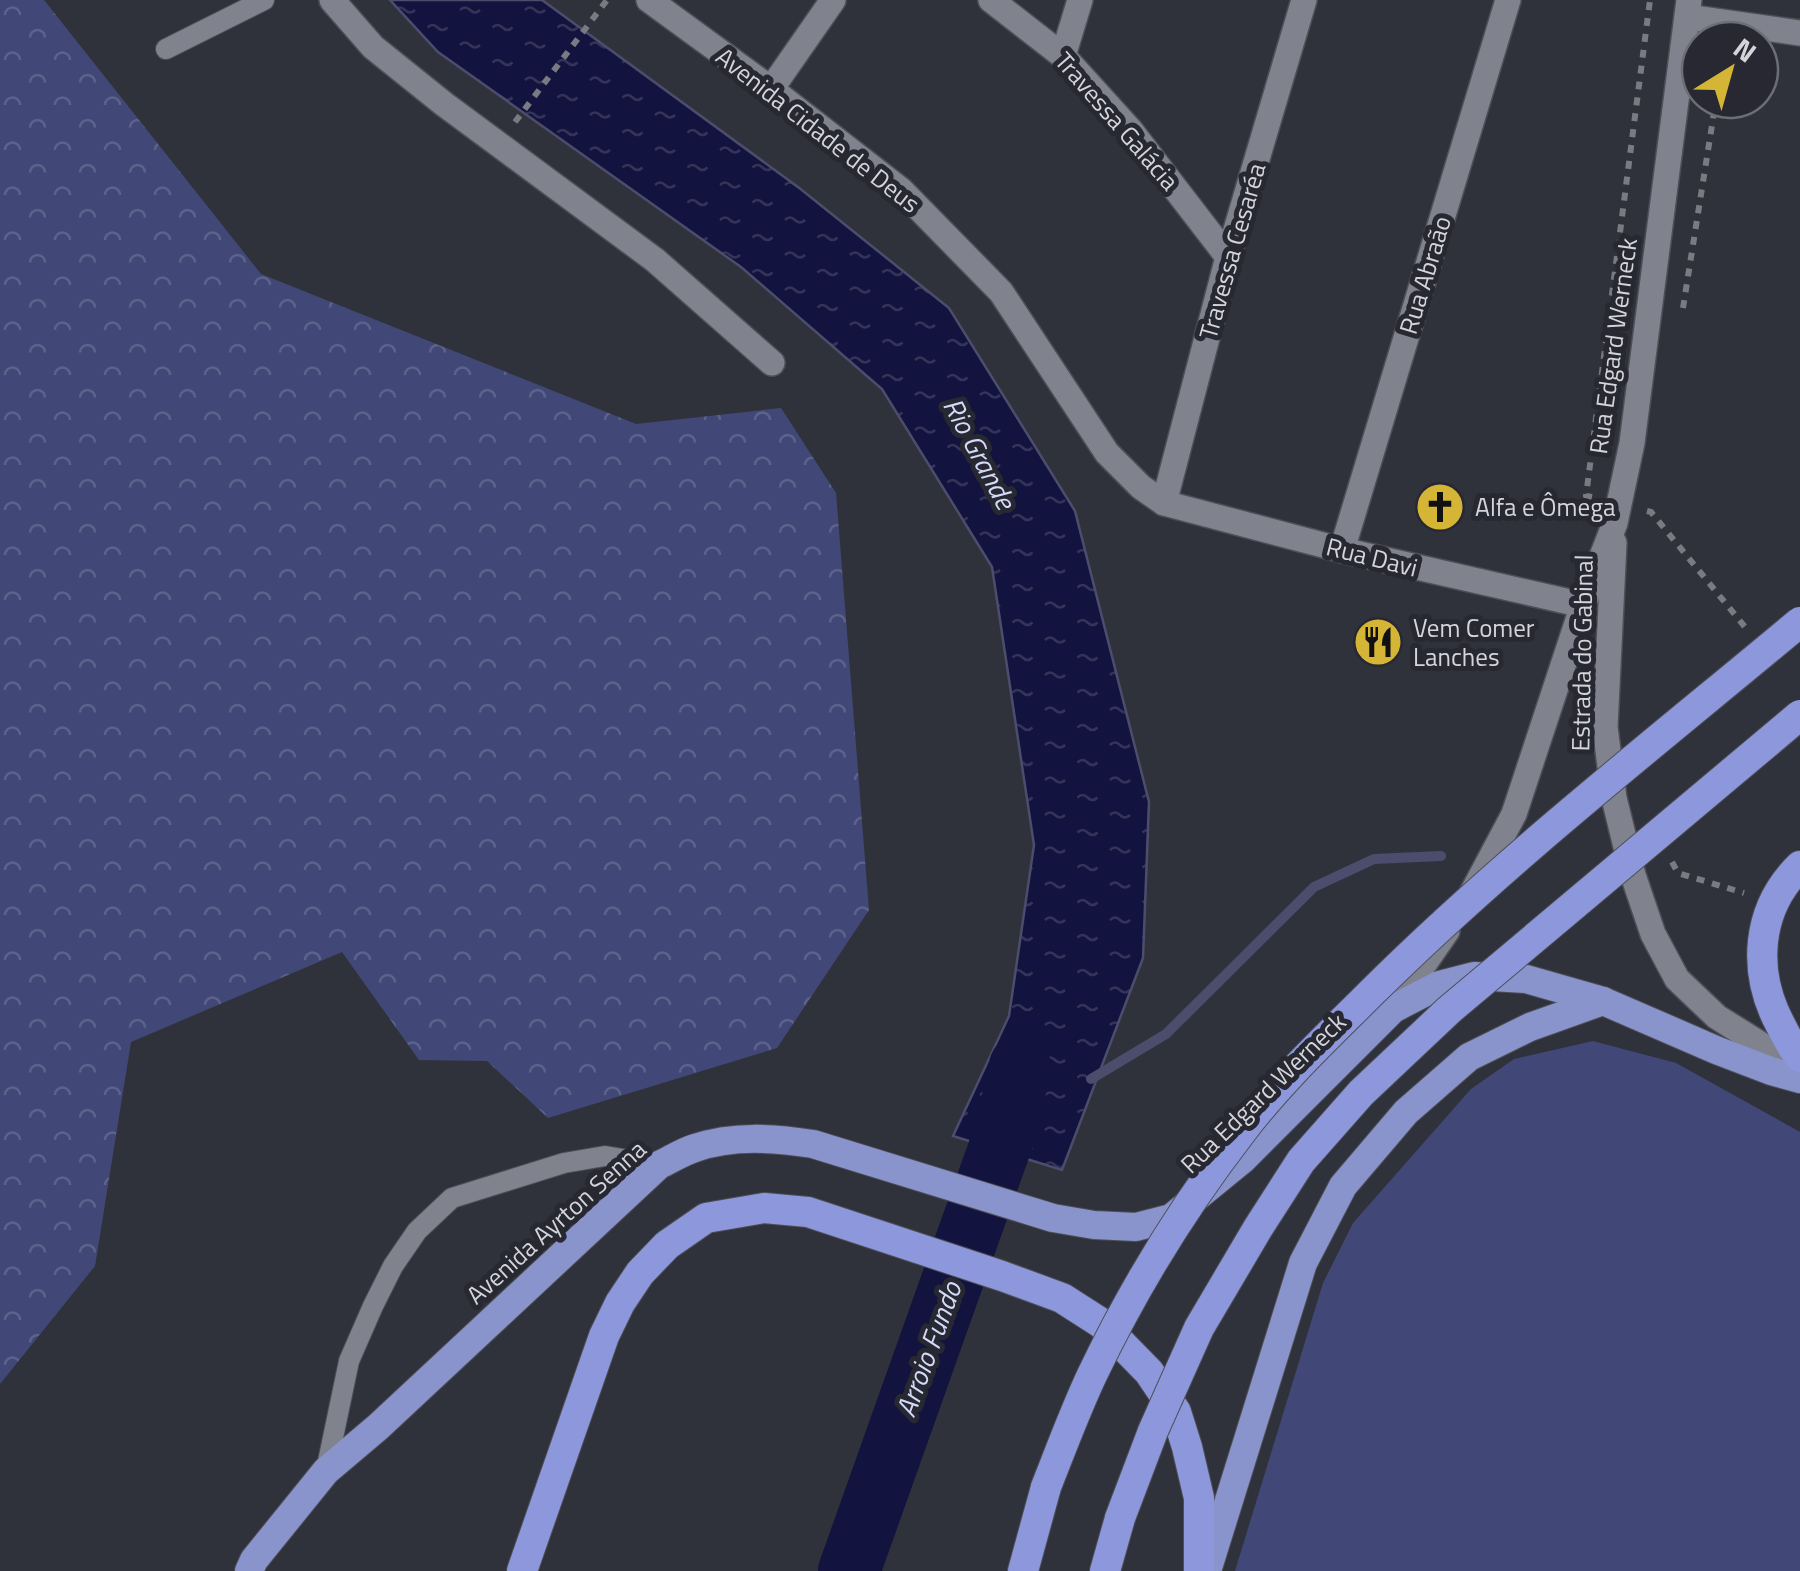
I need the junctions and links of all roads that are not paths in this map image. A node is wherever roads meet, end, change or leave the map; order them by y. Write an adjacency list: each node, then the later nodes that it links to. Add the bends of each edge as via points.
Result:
1 (264, 0): 11 (lane)
2 (332, 0): 15 (street, via 373,47 654,260)
3 (649, 0): 13 (street, Avenida Cidade de Deus)
4 (833, 0): 13 (street)
5 (992, 0): 12 (street, Travessa Galácia)
6 (1080, 0): 12 (street)
7 (1304, 0): 14 (street, Travessa Cesaréa)
8 (1508, 0): 18 (street, Rua Abraão)
9 (1688, 8): 10 (street); 17 (street, Rua Edgard Werneck, via 1632,442)
10 (1800, 33)
11 (166, 48)
12 (1064, 56): 14 (street, Travessa Galácia)
13 (771, 89): 16 (street, Avenida Cidade de Deus, via 901,190 1001,292 1107,453)
14 (1228, 256): 16 (street, Travessa Cesaréa)
15 (772, 364)
16 (1164, 502): 18 (street, Rua Davi)
17 (1615, 523): 19 (street, Rua Edgard Werneck); 26 (street, Estrada do Gabinal, via 1605,727 1632,875 1677,978 1717,1017)
18 (1342, 550): 19 (street, Rua Davi)
19 (1583, 605): 24 (street, Rua Edgard Werneck, via 1514,814 1476,886)
20 (1800, 622): 33 (highway, bridge, via 1424,940 1245,1127 1198,1190 1091,1376 1046,1486)
21 (1800, 715): 34 (highway, bridge, via 1449,1010 1361,1093 1302,1161 1199,1328 1120,1518)
22 (1800, 866): 25 (highway, via 1777,894 1762,947 1764,985)
23 (1603, 1001): 24 (highway, Rua Edgard Werneck, via 1526,979 1474,976); 27 (highway); 36 (highway, via 1530,1026 1470,1058 1406,1112 1343,1186 1303,1263)
24 (1393, 1008): 29 (highway, Rua Edgard Werneck, via 1242,1160)
25 (1800, 1057)
26 (1800, 1069)
27 (1800, 1079)
28 (659, 1166): 29 (highway, Avenida Ayrton Senna, via 693,1148 775,1138 1054,1218 1136,1226); 30 (highway, Avenida Ayrton Senna); 30 (lane, via 605,1156 564,1162 452,1198 418,1231 373,1306 349,1361)
29 (1171, 1218)
30 (326, 1471): 31 (highway, Avenida Ayrton Senna)
31 (249, 1571)
32 (522, 1571): 35 (highway, via 620,1302 667,1245 706,1218 764,1208 808,1212 1002,1276 1062,1298 1101,1323 1150,1372 1176,1412 1198,1498)
33 (1022, 1571)
34 (1106, 1571)
35 (1200, 1571)
36 (1207, 1571)

